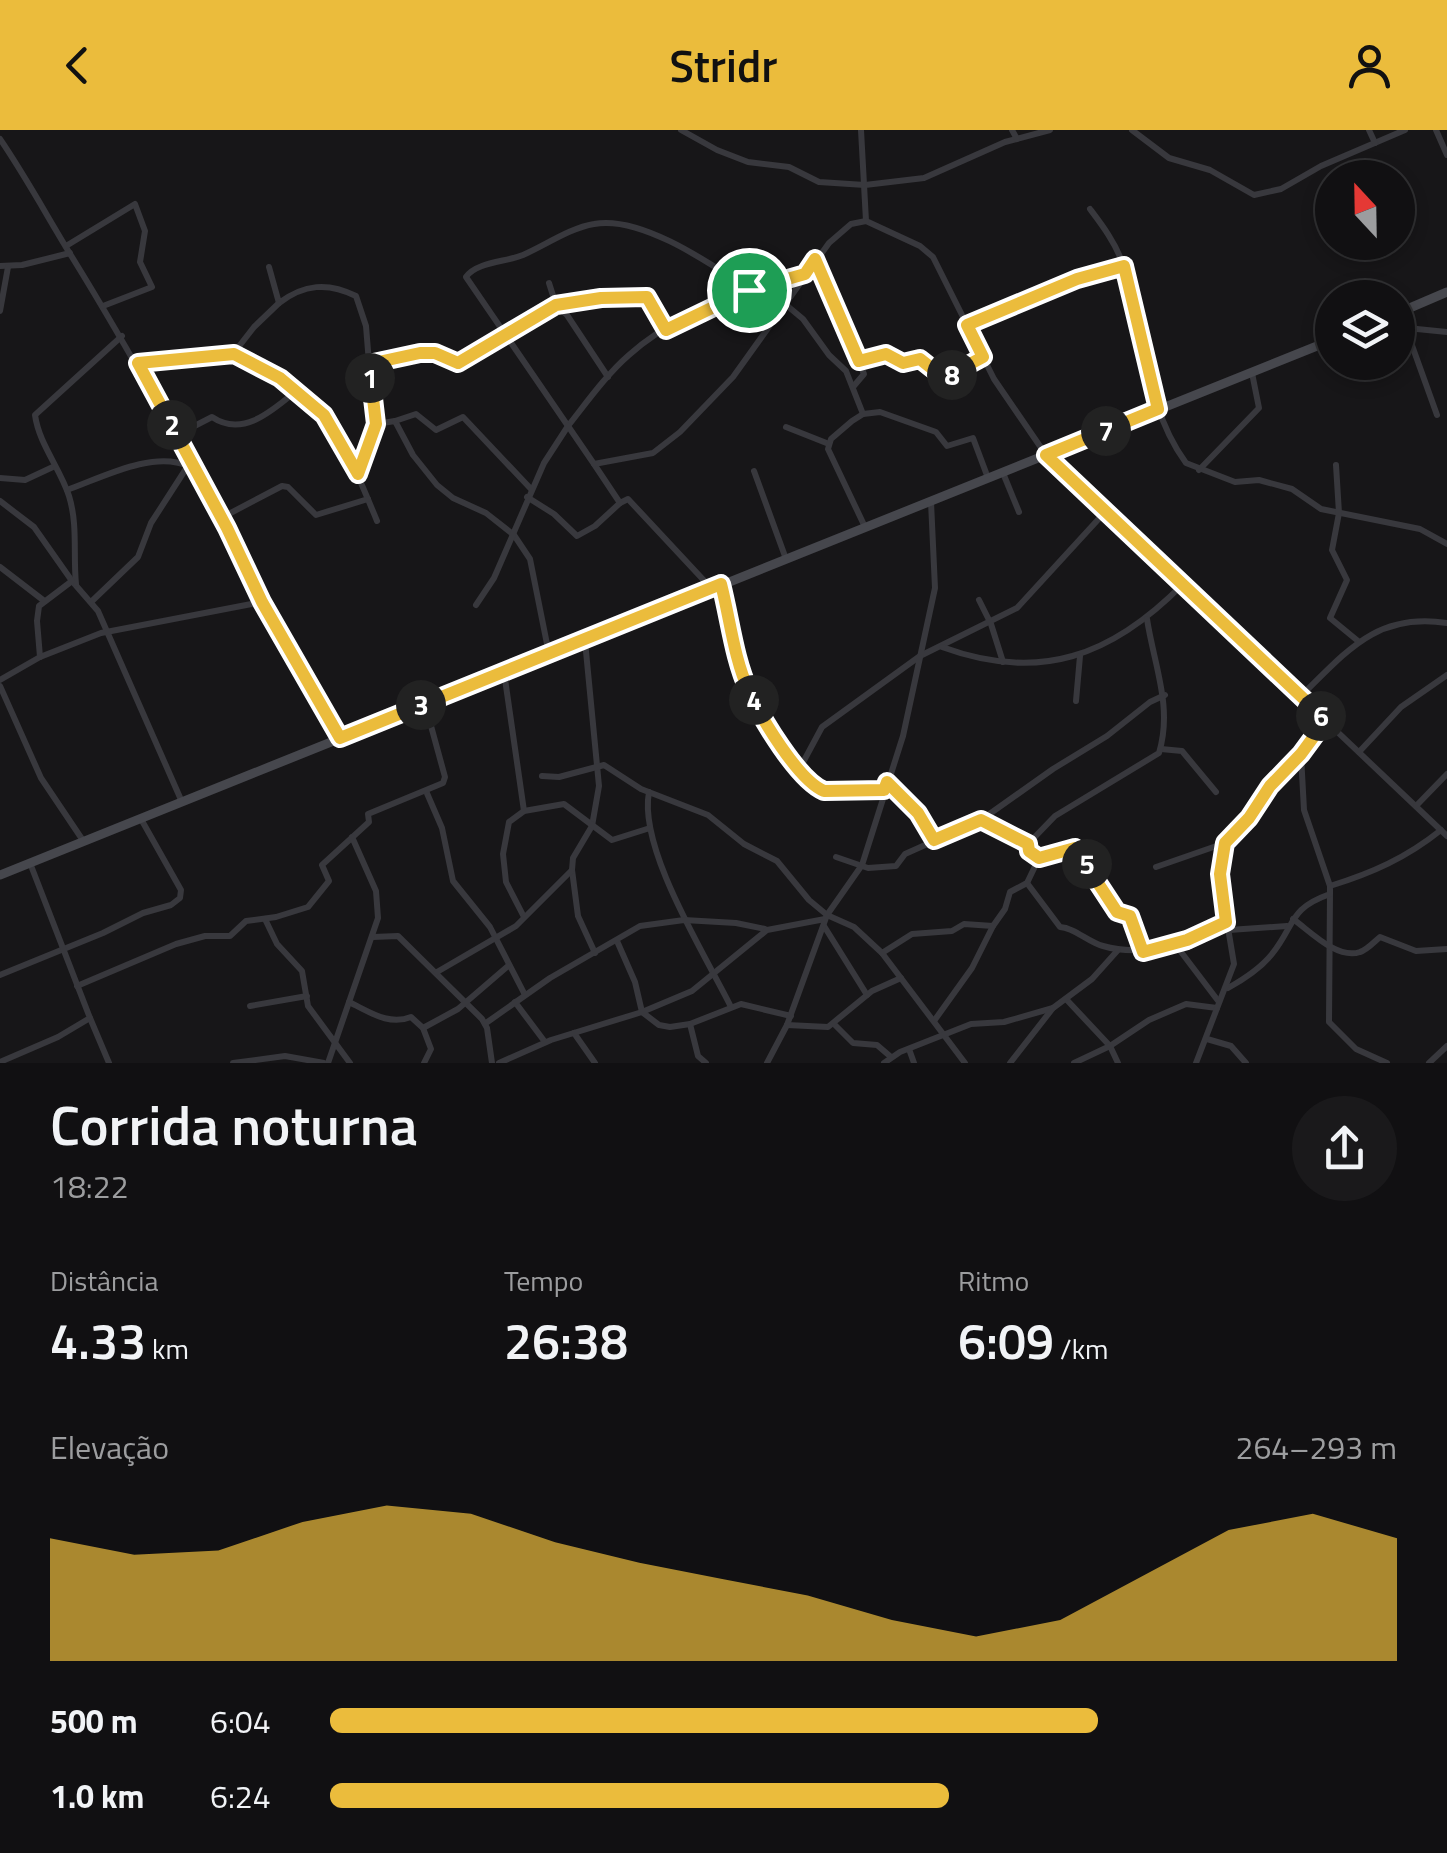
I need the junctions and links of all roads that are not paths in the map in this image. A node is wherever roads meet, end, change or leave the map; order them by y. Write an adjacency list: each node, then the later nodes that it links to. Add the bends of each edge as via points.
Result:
1 (681, 130): 13 (street, via 748,162 790,166 819,182)
2 (860, 130): 13 (street)
3 (1012, 130): 9 (street)
4 (1050, 130): 9 (street)
5 (1132, 130): 11 (street, via 1170,158 1210,170 1254,196)
6 (1369, 130): 11 (street)
7 (1405, 130): 11 (street)
8 (1436, 130): 12 (street)
9 (1017, 139): 13 (street, via 924,178)
10 (0, 140): 16 (street)
11 (1375, 143)
12 (1447, 155)
13 (865, 185): 15 (street)
14 (1090, 208): 18 (street)
15 (866, 221): 17 (street, via 851,224); 32 (street, via 934,256)
16 (68, 250): 19 (street); 29 (street); 29 (street, via 134,204 144,231 140,262 153,286)
17 (815, 259): 21 (street); 42 (street)
18 (1124, 266): 32 (street); 49 (street)
19 (4, 267): 30 (street)
20 (269, 268): 25 (street)
21 (805, 274): 23 (street); 26 (street)
22 (549, 284): 27 (street)
23 (752, 289): 31 (street); 34 (street); 36 (street, via 646,229 590,224 468,273 468,283)
24 (1447, 292): 28 (main road)
25 (279, 303): 40 (street); 44 (street, via 317,286 356,296)
26 (785, 304): 31 (street); 47 (street, via 846,371)
27 (556, 305): 34 (street, via 645,296); 36 (street); 46 (street)
28 (1415, 305)
29 (103, 306): 37 (street)
30 (0, 311)
31 (776, 318): 60 (street, via 733,378 657,451)
32 (967, 325): 41 (street)
33 (1415, 329): 35 (street)
34 (666, 330): 46 (street)
35 (1447, 332)
36 (506, 334): 44 (street, via 458,363 420,353); 54 (street)
37 (122, 336): 43 (street); 61 (street, via 34,415)
38 (1315, 347): 45 (main road)
39 (1415, 348): 51 (street)
40 (234, 354): 43 (street); 48 (street)
41 (983, 357): 42 (street, via 944,378 920,359 903,363 886,354); 58 (street)
42 (859, 361): 47 (street, via 864,377)
43 (138, 363): 56 (street)
44 (369, 364): 53 (street)
45 (1252, 373): 49 (main road); 63 (street, via 1259,408)
46 (608, 377): 54 (street)
47 (853, 388): 50 (street)
48 (296, 391): 56 (street, via 257,422 212,417); 66 (street, via 324,415)
49 (1158, 409): 58 (main road); 63 (street, via 1179,454)
50 (863, 414): 57 (street); 68 (street, via 895,416 936,432 947,446 973,438)
51 (1437, 415)
52 (394, 421): 53 (street); 70 (street, via 416,414 436,430 463,417); 81 (street, via 437,485)
53 (376, 424): 66 (street)
54 (568, 426): 60 (street); 70 (street)
55 (786, 427): 57 (street)
56 (177, 434): 59 (street)
57 (828, 444): 80 (street)
58 (1046, 455): 65 (main road); 76 (street)
59 (190, 464): 69 (street, via 151,463); 78 (street); 90 (street, via 148,528 138,557)
60 (594, 464): 74 (street)
61 (55, 466): 67 (street, via 25,480); 69 (street)
62 (1336, 466): 77 (street)
63 (1200, 470): 77 (street, via 1292,489 1314,506)
64 (754, 471): 83 (street)
65 (1003, 473): 68 (main road); 75 (street)
66 (358, 474): 71 (street)
67 (0, 478)
68 (988, 478): 73 (main road)
69 (67, 490): 85 (street, via 74,515)
70 (529, 493): 74 (street, via 576,536); 81 (street)
71 (368, 499): 78 (street, via 316,515 285,486); 79 (street)
72 (0, 500): 85 (street, via 34,527)
73 (931, 500): 80 (main road); 101 (street, via 935,588)
74 (620, 503): 87 (street, via 628,499)
75 (1019, 512)
76 (1104, 512): 86 (street); 95 (street, via 1017,608)
77 (1340, 513): 82 (street, via 1409,526); 98 (street, via 1332,550 1347,580 1330,618)
78 (221, 518): 91 (street)
79 (377, 522)
80 (865, 527): 83 (main road)
81 (514, 535): 92 (street); 100 (street, via 535,574)
82 (1447, 544)
83 (786, 558): 87 (main road)
84 (0, 568): 88 (street)
85 (74, 583): 88 (street); 90 (street)
86 (1183, 584): 93 (street); 109 (street)
87 (716, 587): 97 (main road); 118 (street, via 747,688)
88 (44, 600): 103 (street, via 36,621)
89 (980, 600): 95 (street)
90 (91, 602): 96 (street)
91 (262, 602): 96 (street); 113 (street)
92 (476, 605)
93 (1147, 619): 102 (street); 108 (street)
94 (1447, 622): 98 (street, via 1414,619)
95 (991, 624): 99 (street); 104 (street)
96 (108, 633): 103 (street); 126 (street)
97 (584, 640): 100 (main road); 117 (street)
98 (1358, 641): 109 (street)
99 (942, 646): 101 (street); 104 (street)
100 (549, 654): 105 (main road)
101 (920, 656): 118 (street, via 822,727); 121 (street)
102 (1080, 656): 104 (street); 110 (street)
103 (40, 658): 107 (street)
104 (1003, 662)
105 (504, 672): 111 (main road); 128 (street)
106 (1447, 675): 115 (street, via 1402,707)
107 (0, 683): 136 (street, via 41,778)
108 (1165, 695): 114 (street); 130 (street)
109 (1301, 696): 112 (street)
110 (1076, 701)
111 (425, 704): 113 (main road); 123 (street, via 445,778)
112 (1326, 720): 115 (street); 116 (street)
113 (340, 738): 126 (main road)
114 (1160, 749): 125 (street, via 1180,750); 138 (street, via 1146,764 1056,816)
115 (1359, 752): 127 (street)
116 (1301, 754): 137 (street); 147 (street, via 1304,810)
117 (599, 764): 120 (street); 124 (street); 131 (street)
118 (800, 768): 122 (street, via 820,790)
119 (1447, 774): 127 (street)
120 (542, 776)
121 (887, 782): 122 (street); 135 (street)
122 (884, 790): 142 (street)
123 (426, 791): 134 (street, via 368,814 369,822); 157 (street, via 453,881)
124 (649, 792): 132 (street); 151 (street, via 708,815 777,861)
125 (1216, 792)
126 (182, 802): 129 (main road)
127 (1416, 806): 133 (street)
128 (524, 811): 131 (street, via 564,804); 148 (street, via 508,822 503,854 506,882)
129 (140, 819): 136 (main road); 162 (street, via 180,898)
130 (981, 820): 135 (street); 138 (street)
131 (592, 826): 132 (street, via 612,840); 144 (street)
132 (650, 828): 150 (street)
133 (1444, 833): 147 (street)
134 (352, 837): 149 (street, via 321,866 329,881 311,905); 156 (street, via 376,890)
135 (934, 840): 142 (street, via 891,868)
136 (84, 842): 141 (main road)
137 (1225, 843): 143 (street); 154 (street, via 1220,874)
138 (1028, 844): 140 (street)
139 (836, 857): 142 (street)
140 (1039, 858): 146 (street); 164 (street, via 1078,851 1117,912 1130,916)
141 (30, 863): 145 (main road); 162 (street)
142 (862, 865): 151 (street)
143 (1156, 868)
144 (572, 870): 148 (street); 165 (street, via 578,916)
145 (0, 875)
146 (1027, 883): 153 (street, via 1008,894); 163 (street, via 1060,928)
147 (1330, 890): 152 (street, via 1302,906); 160 (street)
148 (524, 917): 157 (street)
149 (266, 918): 172 (street, via 246,921 230,936 176,944); 176 (street, via 277,944 302,971)
150 (684, 920): 155 (street); 158 (street, via 640,926); 170 (street)
151 (825, 920): 155 (street); 166 (street, via 854,927); 175 (street); 188 (street)
152 (1291, 923): 154 (street); 160 (street); 173 (street, via 1266,961)
153 (992, 926): 166 (street, via 912,934); 187 (street, via 972,968)
154 (1228, 926): 159 (street); 173 (street, via 1234,964)
155 (767, 930): 170 (street)
156 (374, 937): 168 (street, via 398,936); 178 (street)
157 (497, 938): 167 (street); 168 (street)
158 (617, 940): 165 (street); 185 (street)
159 (1176, 944): 164 (street); 181 (street)
160 (1330, 946): 161 (street, via 1359,953 1383,937 1416,951); 220 (street, via 1330,1022 1356,1049)
161 (1447, 949)
162 (63, 950): 169 (street); 172 (street)
163 (1118, 950): 164 (street); 177 (street)
164 (1143, 952)
165 (596, 953): 174 (street)
166 (882, 953): 171 (street)
167 (508, 966): 174 (street); 179 (street)
168 (437, 972): 179 (street)
169 (0, 974)
170 (715, 974): 183 (street); 185 (street, via 692,992)
171 (902, 978): 175 (street); 187 (street)
172 (78, 986): 186 (street)
173 (1226, 988): 181 (street)
174 (525, 995): 180 (street)
175 (866, 995): 191 (street)
176 (307, 996): 182 (street); 197 (street)
177 (1065, 998): 184 (street); 198 (street)
178 (349, 1002): 192 (street, via 389,1021 412,1017); 197 (street)
179 (465, 1002): 189 (street); 192 (street)
180 (514, 1002): 189 (street); 196 (street)
181 (1219, 1005): 195 (street); 198 (street, via 1186,1004)
182 (250, 1006)
183 (731, 1007): 188 (street, via 746,1004); 190 (street)
184 (1052, 1008): 194 (street); 215 (street)
185 (642, 1012): 190 (street, via 670,1028); 193 (street)
186 (90, 1018): 202 (street); 203 (street)
187 (934, 1020): 194 (street)
188 (789, 1021): 191 (street, via 801,1028); 211 (street)
189 (486, 1023): 208 (street)
190 (690, 1024): 210 (street)
191 (834, 1024): 201 (street, via 852,1042 877,1045)
192 (423, 1028): 207 (street, via 432,1048)
193 (574, 1033): 196 (street); 209 (street)
194 (943, 1034): 200 (street); 214 (street)
195 (1207, 1039): 218 (street); 219 (street, via 1231,1046)
196 (545, 1042): 208 (street)
197 (334, 1044): 205 (street); 206 (street)
198 (1110, 1046): 216 (street); 217 (street)
199 (1447, 1046): 221 (street)
200 (909, 1048): 201 (street); 213 (street)
201 (892, 1057): 212 (street)
202 (0, 1062)
203 (108, 1063)
204 (233, 1063): 205 (street, via 285,1056)
205 (326, 1063)
206 (350, 1063)
207 (424, 1063)
208 (495, 1063)
209 (595, 1063)
210 (706, 1063)
211 (767, 1063)
212 (884, 1063)
213 (914, 1063)
214 (965, 1063)
215 (1010, 1063)
216 (1074, 1063)
217 (1118, 1063)
218 (1196, 1063)
219 (1246, 1063)
220 (1387, 1063)
221 (1429, 1063)

